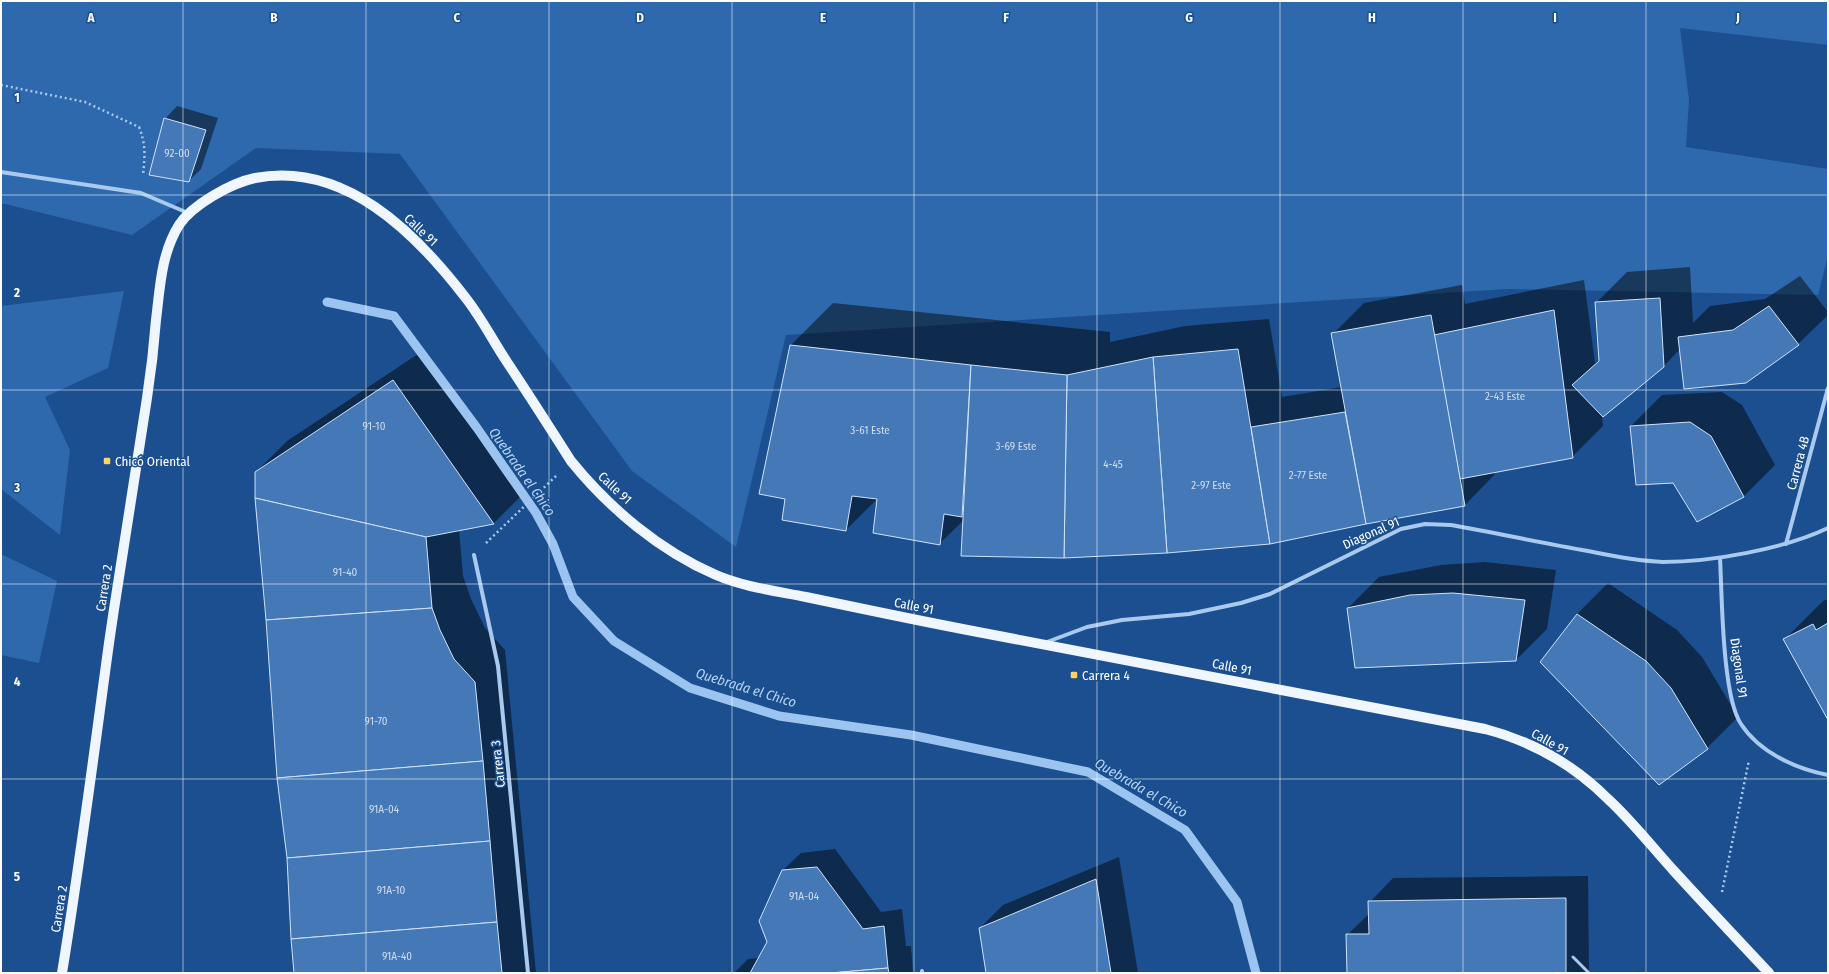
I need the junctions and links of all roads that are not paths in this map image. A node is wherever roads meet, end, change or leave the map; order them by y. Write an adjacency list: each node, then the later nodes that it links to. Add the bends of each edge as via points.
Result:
1 (1, 172): 2 (street, via 141,193)
2 (188, 213): 8 (main road, Calle 91, via 245,180 274,175 304,176 337,186 373,205 418,242 466,298 571,461 605,499 657,542 716,575 748,585); 11 (main road, Carrera 2, via 170,243 162,269 151,368)
3 (1828, 388): 5 (street, Carrera 4B)
4 (1828, 528): 5 (street, Diagonal 91, via 1813,536)
5 (1786, 544): 7 (street, Diagonal 91)
6 (474, 555): 12 (street, Carrera 3, via 498,666)
7 (1720, 558): 8 (street, Diagonal 91, via 1662,562 1621,557 1451,524 1425,524 1401,529 1270,594 1189,614 1122,620 1087,627); 9 (street, Diagonal 91, via 1727,666 1732,698 1740,722 1753,739 1770,752 1795,765)
8 (1043, 644): 14 (main road, Calle 91, via 1507,734 1564,763 1609,799)
9 (1828, 775)
10 (1573, 957): 13 (lane)
11 (62, 973)
12 (528, 973)
13 (1589, 973)
14 (1769, 973)

